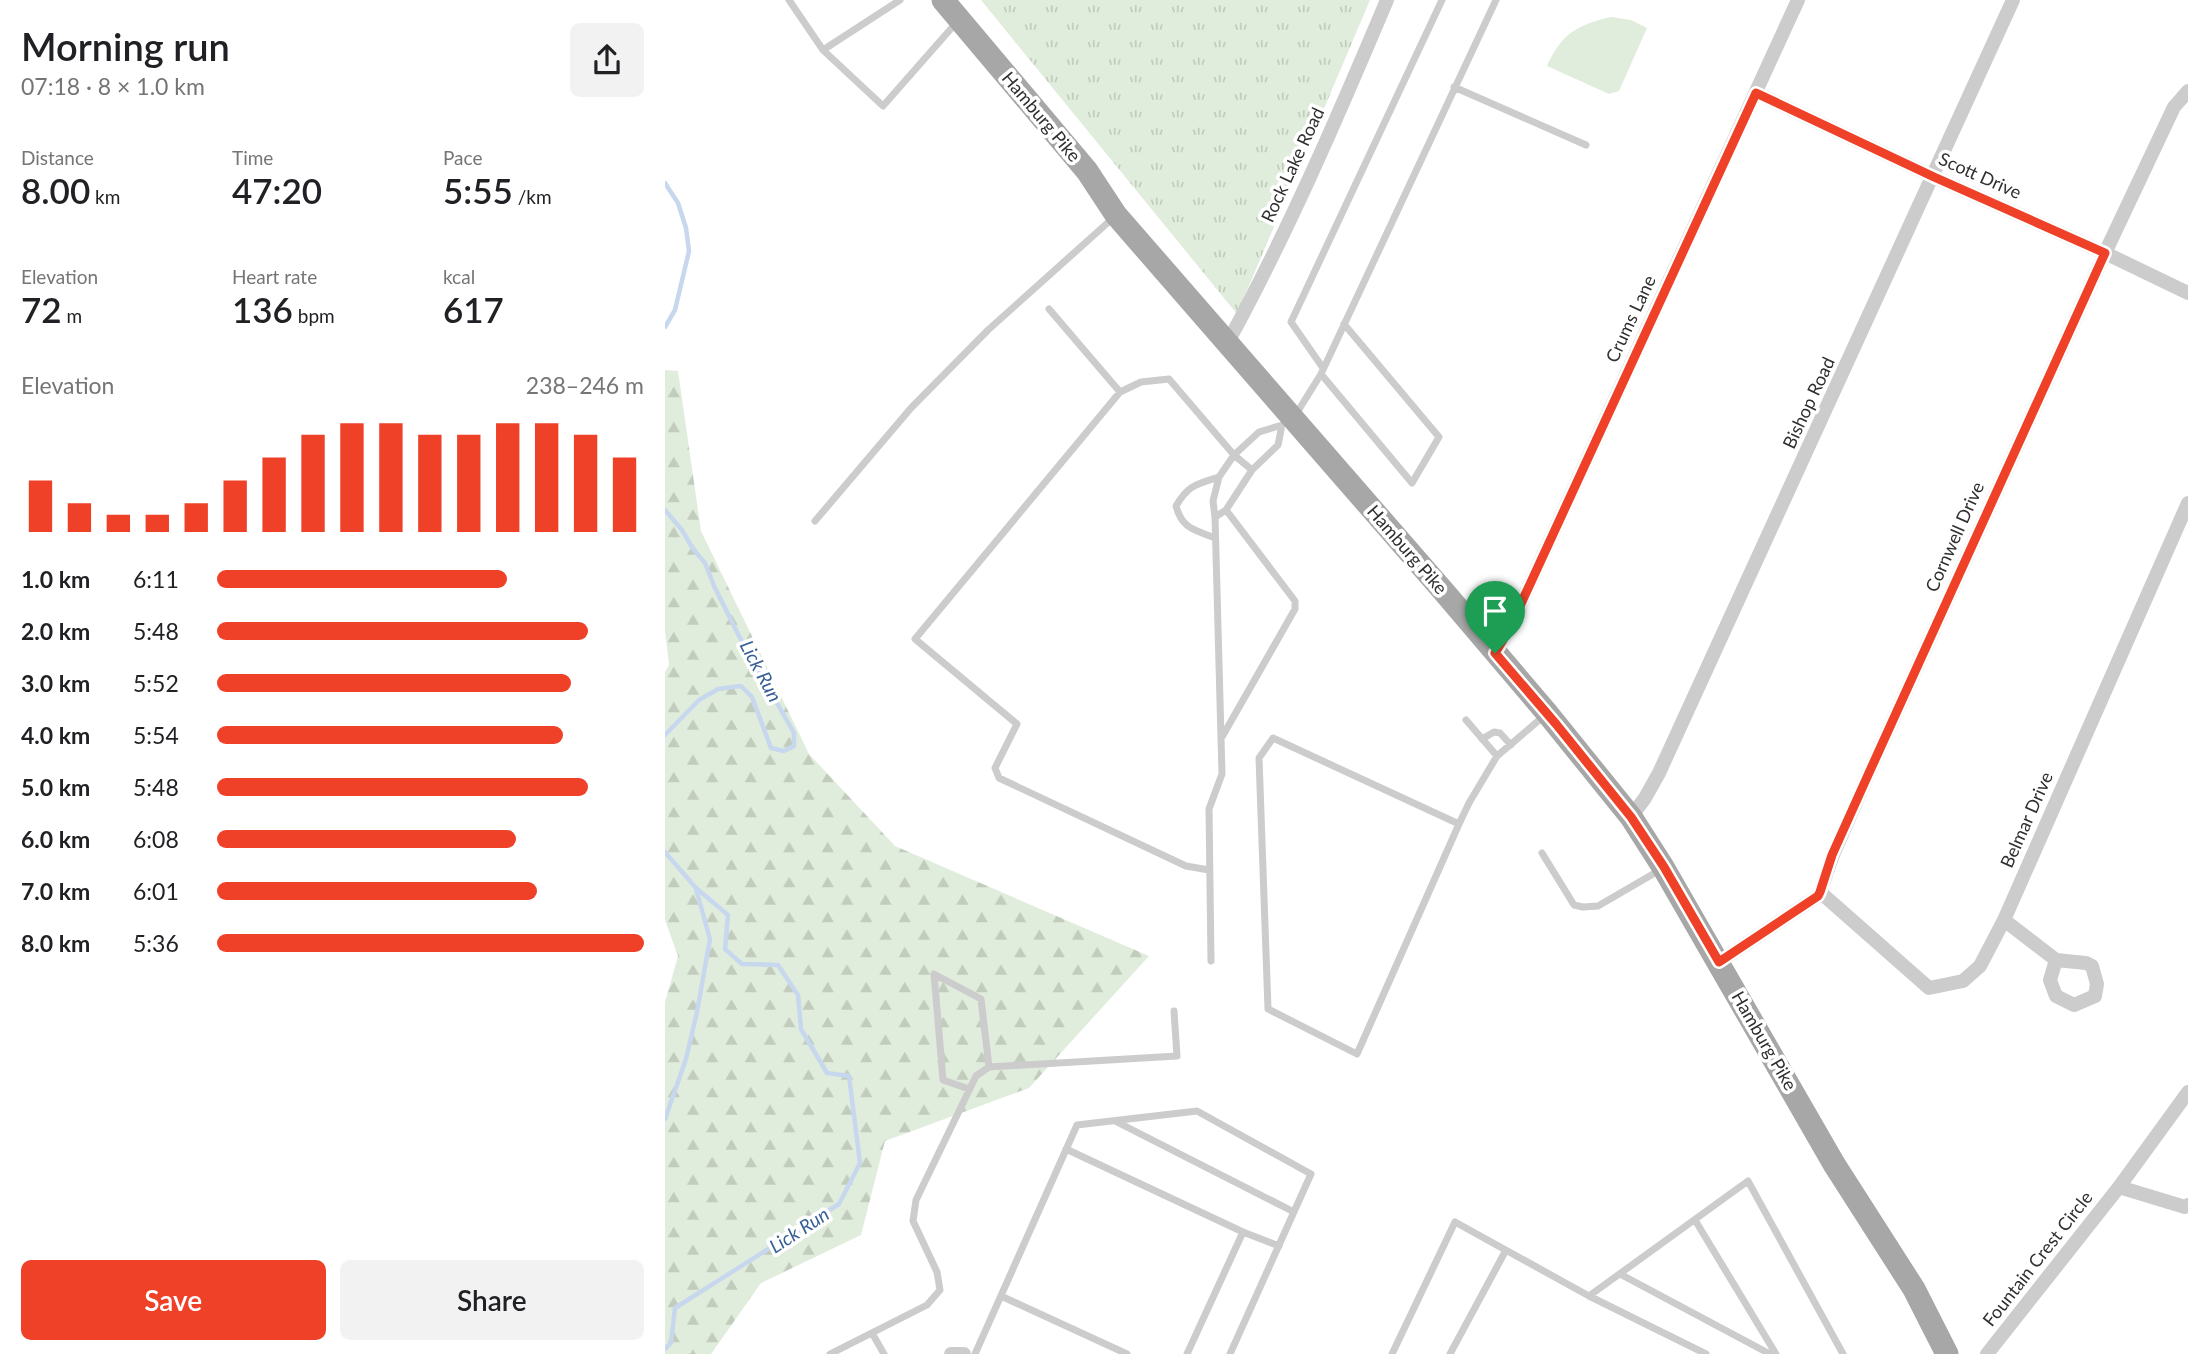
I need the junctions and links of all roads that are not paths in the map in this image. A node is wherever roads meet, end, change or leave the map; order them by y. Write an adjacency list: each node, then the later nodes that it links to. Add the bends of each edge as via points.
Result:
1 (789, 0): 10 (lane)
2 (900, 0): 10 (lane)
3 (943, 0): 9 (main road, Hamburg Pike)
4 (1387, 0): 21 (street, Rock Lake Road, via 1260,282)
5 (1442, 0): 22 (lane, via 1291,323)
6 (1496, 0): 11 (lane)
7 (1798, 0): 13 (street, Crums Lane)
8 (2013, 0): 15 (street, Bishop Road)
9 (959, 19): 10 (lane, via 883,106); 16 (main road, Hamburg Pike, via 1087,171)
10 (823, 50)
11 (1454, 88): 14 (lane); 20 (lane)
12 (2188, 91): 17 (street, Cornwell Drive, via 2174,107)
13 (1756, 93): 15 (street, Scott Drive); 33 (street, Crums Lane)
14 (1586, 145)
15 (1934, 177): 17 (street, Scott Drive); 40 (street, Bishop Road, via 1659,773)
16 (1117, 215): 21 (main road, Hamburg Pike); 31 (lane, via 930,388)
17 (2105, 253): 18 (street, Scott Drive); 45 (street, Cornwell Drive, via 1832,855)
18 (2188, 293)
19 (1049, 309): 23 (lane)
20 (1344, 324): 22 (lane); 22 (lane, via 1439,437 1412,483)
21 (1228, 342): 24 (main road, Hamburg Pike)
22 (1322, 371): 24 (lane)
23 (1120, 392): 25 (lane, via 1140,382 1168,379); 44 (lane, via 915,639 1017,724 995,768 999,778 1187,866)
24 (1288, 422): 25 (lane, via 1259,432); 26 (lane, via 1277,445); 33 (main road, Hamburg Pike)
25 (1234, 454): 26 (lane); 27 (lane)
26 (1252, 470): 29 (lane)
27 (1219, 477): 30 (lane, via 1213,500); 32 (lane, via 1193,485 1176,506 1179,519 1188,528)
28 (2188, 503): 46 (street, Belmar Drive)
29 (1226, 510): 30 (lane); 36 (lane, via 1295,601)
30 (1215, 517): 32 (lane)
31 (815, 521)
32 (1215, 538): 36 (lane)
33 (1495, 653): 34 (main road, Hamburg Pike)
34 (1547, 713): 38 (lane); 40 (main road, Hamburg Pike)
35 (1466, 720): 37 (lane)
36 (1221, 739): 44 (lane, via 1222,774 1209,809)
37 (1482, 739): 38 (lane, via 1500,733); 39 (lane)
38 (1511, 745): 39 (lane)
39 (1497, 756): 41 (lane)
40 (1631, 817): 43 (main road, Hamburg Pike)
41 (1459, 824): 41 (lane, via 1357,1054 1268,1009 1259,758 1273,738)
42 (1542, 853): 43 (lane, via 1574,905 1583,907 1598,906)
43 (1664, 867): 49 (main road, Hamburg Pike)
44 (1209, 870): 48 (lane)
45 (1820, 892): 46 (street, Belmar Drive, via 1929,988 1963,981 1980,966); 49 (street)
46 (2004, 920): 47 (street)
47 (2056, 960)
48 (1211, 961)
49 (1719, 962): 81 (main road, Hamburg Pike, via 1834,1164 1914,1289)
50 (1174, 1011): 51 (lane, via 1177,1056)
51 (989, 1067): 52 (lane); 52 (lane, via 981,999 934,974 943,1080)
52 (969, 1089): 66 (lane, via 916,1200 913,1220 937,1272 940,1290 927,1305)
53 (2188, 1092): 56 (street, Fountain Crest Circle)
54 (1115, 1121): 55 (lane, via 1077,1125); 58 (lane); 58 (lane, via 1197,1111 1311,1174)
55 (1066, 1149): 60 (lane); 64 (lane)
56 (2119, 1188): 57 (street, Fountain Crest Circle); 82 (street, Fountain Crest Circle)
57 (2188, 1205)
58 (1294, 1212): 61 (lane)
59 (1695, 1220): 63 (lane); 79 (lane); 80 (lane, via 1748,1181)
60 (1243, 1232): 61 (lane); 73 (lane)
61 (1279, 1246): 74 (lane)
62 (1506, 1250): 65 (lane); 75 (lane, via 1455,1222); 76 (lane)
63 (1620, 1274): 65 (lane); 78 (lane)
64 (1001, 1296): 71 (lane); 72 (lane)
65 (1589, 1296): 77 (lane)
66 (872, 1333): 67 (lane); 68 (lane)
67 (830, 1354)
68 (884, 1354)
69 (951, 1354): 70 (street)
70 (964, 1354)
71 (975, 1354)
72 (1127, 1354)
73 (1187, 1354)
74 (1230, 1354)
75 (1392, 1354)
76 (1450, 1354)
77 (1706, 1354)
78 (1770, 1354)
79 (1776, 1354)
80 (1843, 1354)
81 (1947, 1354)
82 (1987, 1354)

